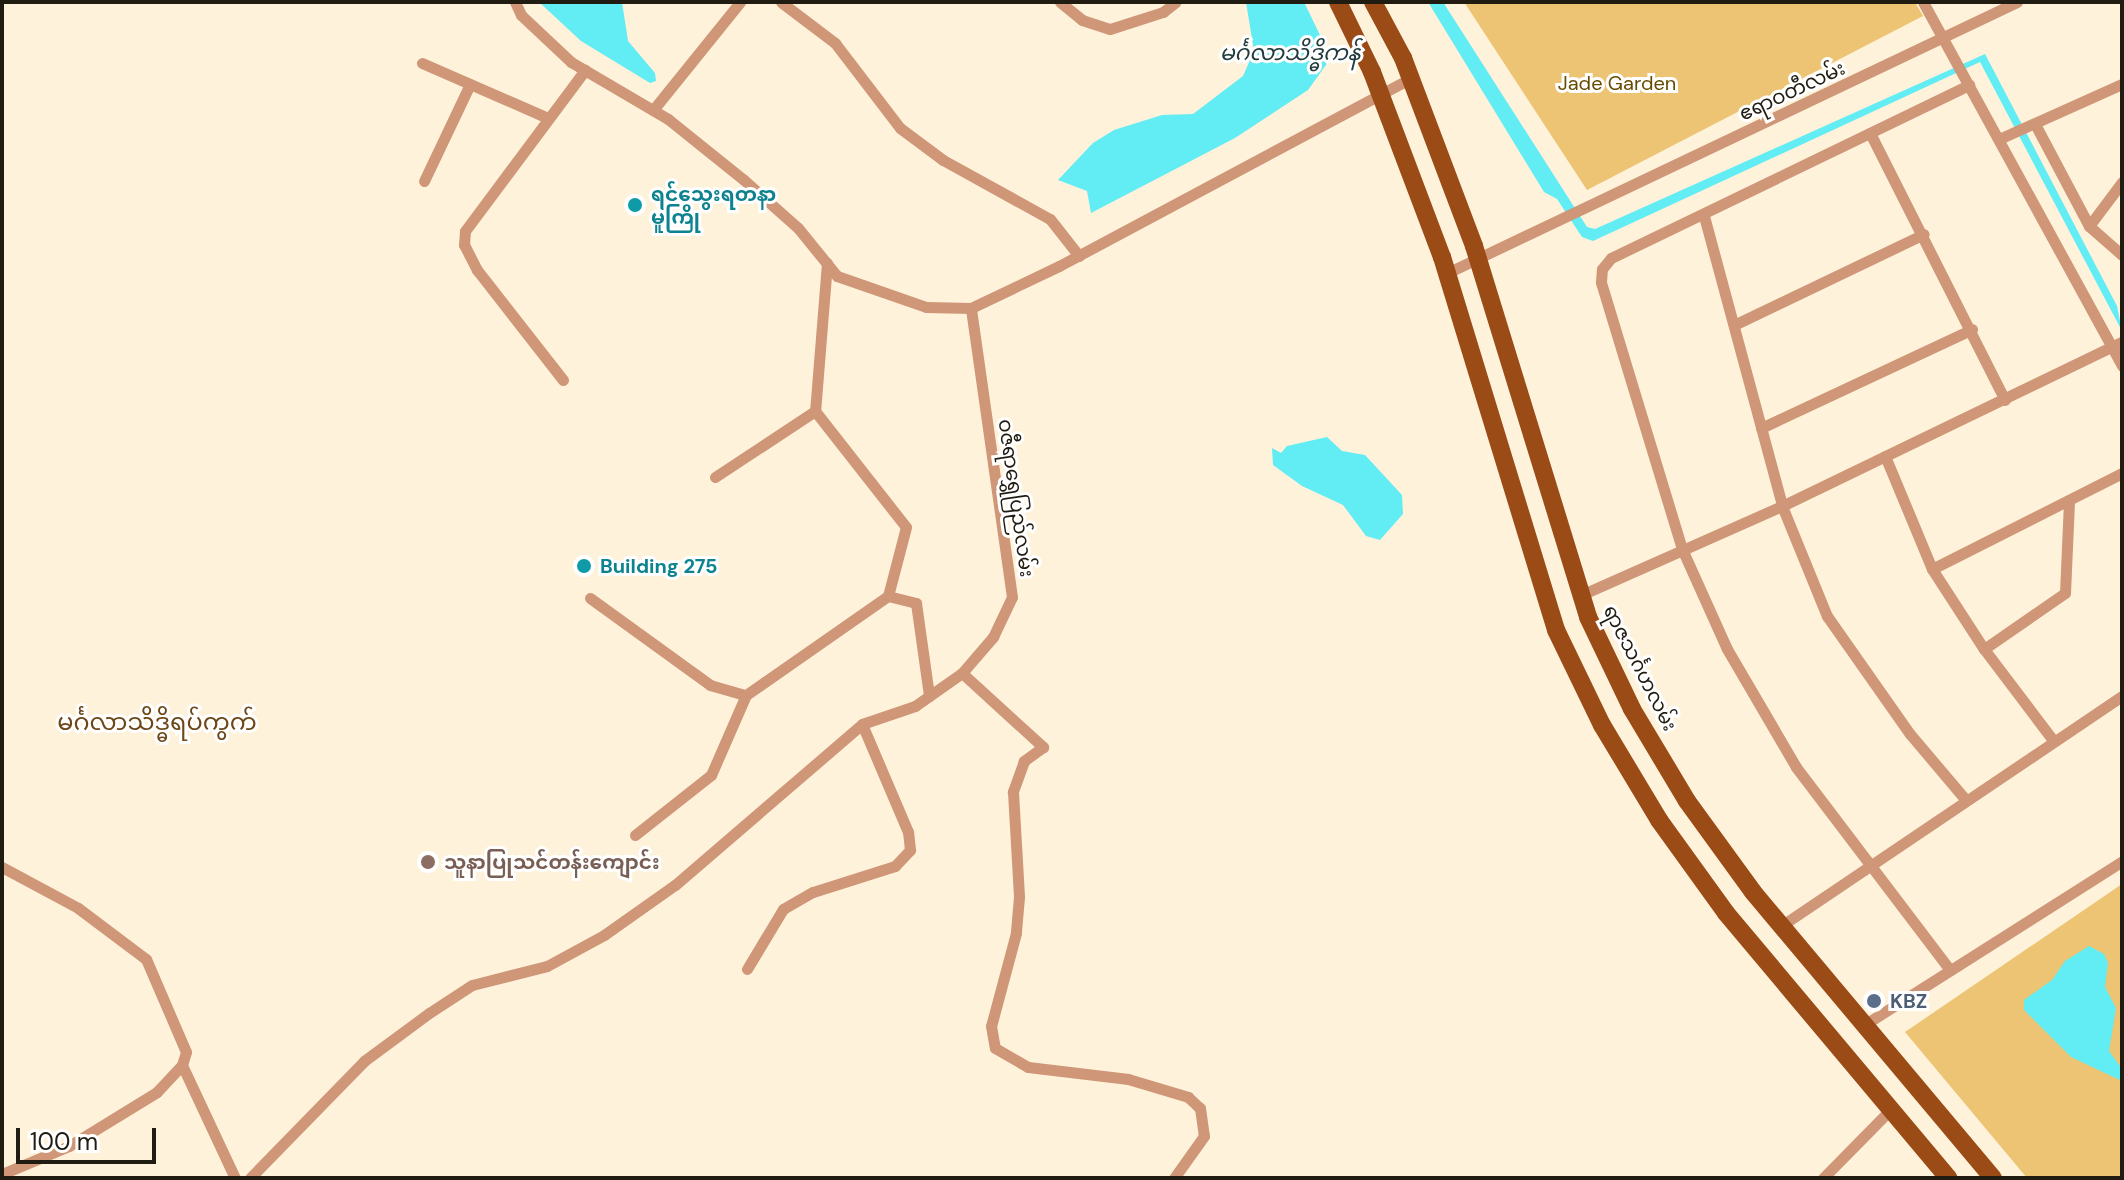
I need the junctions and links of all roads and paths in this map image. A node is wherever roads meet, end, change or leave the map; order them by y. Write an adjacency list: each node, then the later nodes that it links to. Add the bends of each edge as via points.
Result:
1 (515, 2): 12 (street, via 521,15)
2 (740, 2): 18 (street)
3 (781, 2): 29 (street, via 835,43 900,128 943,160 1050,219)
4 (1060, 2): 5 (street, via 1082,20 1110,29 1163,12)
5 (1176, 2)
6 (1338, 2): 17 (main road)
7 (1373, 2): 13 (main road, ရာဇသင်္ဂဟလမ်း)
8 (1923, 2): 10 (street)
9 (2017, 2): 10 (street, ဧရာဝတီလမ်း)
10 (1944, 38): 16 (street); 30 (street, ဧရာဝတီလမ်း)
11 (422, 63): 14 (street)
12 (585, 70): 18 (street); 19 (street)
13 (1411, 78): 17 (street); 30 (main road, ရာဇသင်္ဂဟလမ်း)
14 (470, 84): 19 (street); 23 (street)
15 (2122, 84): 20 (street)
16 (1969, 85): 21 (street); 22 (street)
17 (1381, 96): 29 (street); 32 (main road)
18 (653, 110): 31 (street, via 765,199)
19 (548, 118): 38 (street, via 465,231 464,245 477,270)
20 (2023, 129): 22 (street); 26 (street)
21 (1870, 133): 25 (street); 27 (street)
22 (1999, 139): 36 (street)
23 (424, 181)
24 (2122, 182): 26 (street)
25 (1704, 216): 34 (street); 47 (street, via 1611,258 1601,282)
26 (2089, 226): 28 (street)
27 (1924, 234): 34 (street); 35 (street)
28 (2122, 255)
29 (1079, 256): 33 (street)
30 (1478, 259): 32 (street); 49 (main road, ရာဇသင်္ဂဟလမ်း)
31 (827, 263): 33 (street, via 837,276 880,293 926,307); 40 (street)
32 (1447, 273): 69 (main road, via 1556,630 1602,725 1659,820 1726,913)
33 (971, 308): 53 (street, ဝဇီရာရွှေပြည်လမ်း, via 1012,597 993,637)
34 (1736, 324): 41 (street)
35 (1972, 329): 39 (street); 41 (street)
36 (2117, 344): 37 (street); 39 (street)
37 (2122, 366)
38 (563, 380)
39 (2005, 400): 42 (street)
40 (815, 411): 44 (street); 50 (street, via 906,527)
41 (1761, 428): 46 (street)
42 (1885, 456): 46 (street); 48 (street)
43 (2122, 473): 45 (street)
44 (715, 477)
45 (2069, 500): 48 (street); 52 (street, via 2065,593)
46 (1782, 506): 47 (street); 59 (street, via 1827,616 1910,734)
47 (1682, 549): 49 (street); 62 (street, via 1727,649 1796,767)
48 (1932, 569): 52 (street)
49 (1581, 595): 64 (main road, ရာဇသင်္ဂဟလမ်း, via 1640,722 1687,801)
50 (888, 596): 54 (street); 55 (street, via 916,603)
51 (590, 598): 54 (street, via 710,685)
52 (1984, 649): 58 (street)
53 (962, 673): 55 (street, ဝဇီရာရွှေပြည်လမ်း); 73 (street, via 1043,747 1024,761 1013,792 1019,897 1016,933 991,1026 995,1048 1028,1067 1128,1079 1188,1097 1200,1108 1204,1136)
54 (746, 695): 60 (street, via 711,775)
55 (929, 696): 57 (street, ဝဇီရာရွှေပြည်လမ်း)
56 (2122, 696): 58 (street)
57 (862, 724): 65 (street, via 910,850 895,866 813,892 783,909); 72 (street, ဝဇီရာရွှေပြည်လမ်း, via 675,885 604,935 547,966 472,985 364,1061)
58 (2052, 739): 59 (street)
59 (1965, 799): 62 (street)
60 (635, 835)
61 (2122, 861): 66 (street)
62 (1871, 863): 64 (street); 66 (street)
63 (2, 867): 68 (street, via 78,908 146,959 186,1052)
64 (1781, 926): 67 (main road, ရာဇသင်္ဂဟလမ်း)
65 (747, 969)
66 (1950, 970): 67 (street)
67 (1864, 1025): 76 (main road, ရာဇသင်္ဂဟလမ်း)
68 (182, 1065): 70 (street, via 157,1092 108,1123); 71 (street)
69 (1891, 1109): 74 (street); 75 (main road)
70 (2, 1174)
71 (235, 1178)
72 (250, 1178)
73 (1174, 1178)
74 (1823, 1178)
75 (1948, 1178)
76 (1993, 1178)

